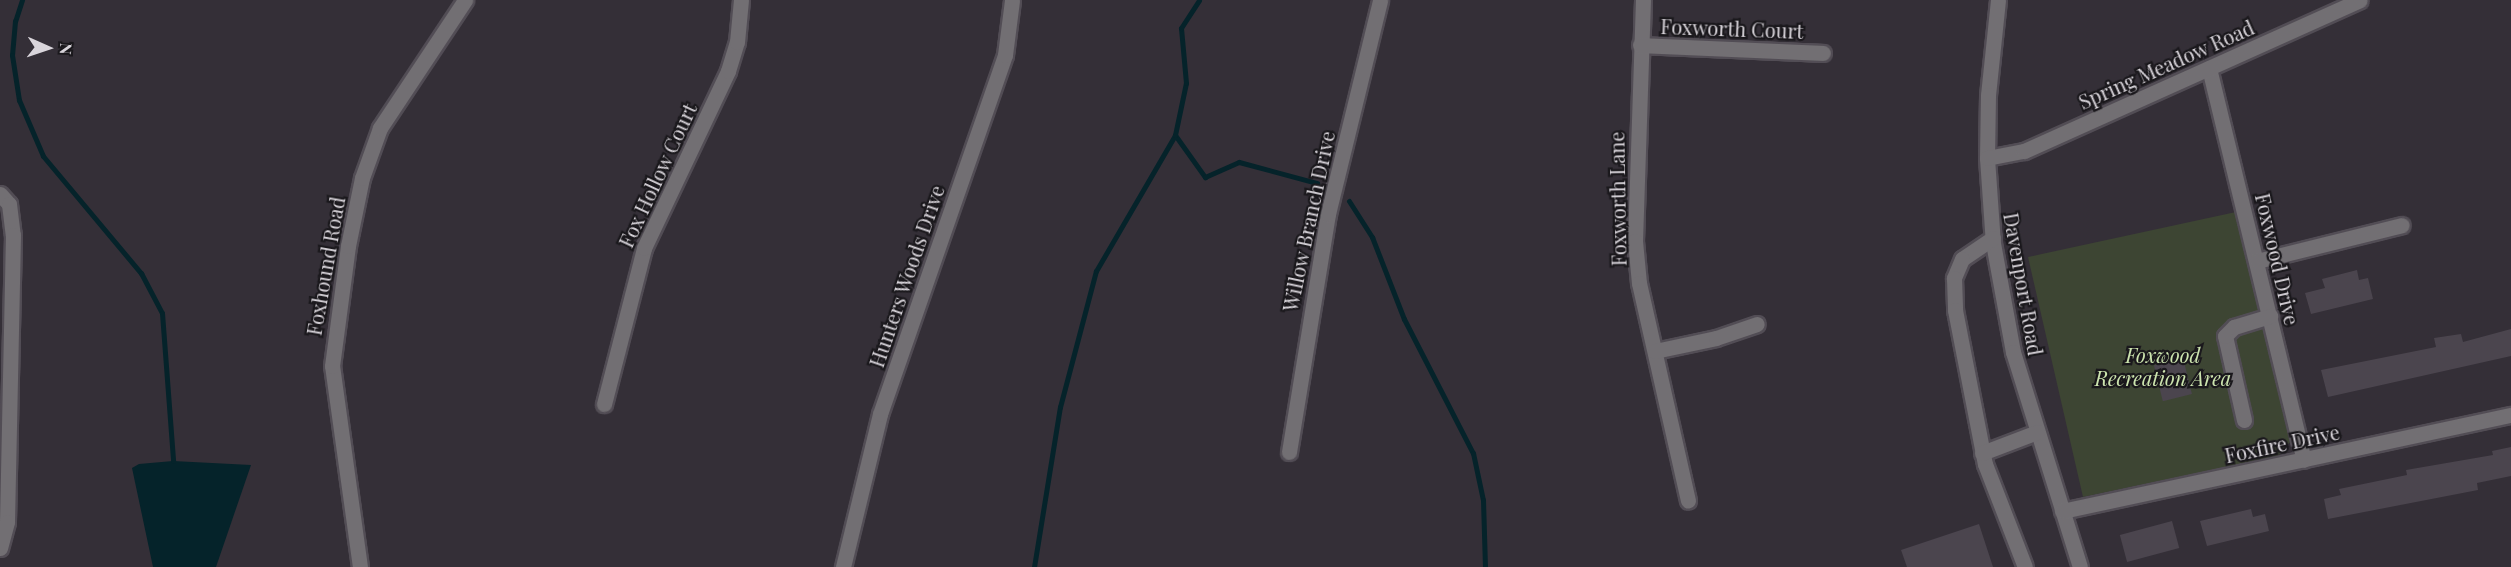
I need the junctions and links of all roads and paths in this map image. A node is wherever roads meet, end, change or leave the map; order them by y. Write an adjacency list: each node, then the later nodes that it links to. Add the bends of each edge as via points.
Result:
1 (465, 0): 29 (street, Foxhound Road, via 380,128 362,178 348,246 332,366)
2 (741, 0): 19 (street, Fox Hollow Court, via 737,42 728,71 669,189 642,256)
3 (1012, 0): 30 (street, Hunters Woods Drive, via 1005,55 880,414)
4 (1380, 0): 23 (street, Willow Branch Drive, via 1328,214)
5 (1643, 0): 8 (street, Foxworth Lane)
6 (1998, 0): 11 (street, Davenport Road)
7 (2360, 0): 10 (street, Spring Meadow Road)
8 (1640, 45): 9 (street, Foxworth Court); 18 (street, Foxworth Lane, via 1635,241)
9 (1823, 53)
10 (2209, 68): 11 (street, Spring Meadow Road, via 2024,151); 15 (street, Foxwood Drive)
11 (1987, 158): 14 (street, Davenport Road)
12 (0, 194): 28 (street, via 9,204 13,235 7,522)
13 (2402, 225): 15 (street)
14 (1993, 238): 22 (street, Davenport Road, via 2013,352); 24 (street, via 1970,250 1954,278 1955,310)
15 (2258, 261): 16 (street, Foxwood Drive)
16 (2270, 316): 21 (street, via 2234,327 2225,336); 25 (street, Foxwood Drive)
17 (1757, 324): 18 (street, via 1716,338)
18 (1655, 351): 26 (street, Foxworth Lane)
19 (604, 404)
20 (2511, 415): 25 (street, Foxfire Drive)
21 (2244, 420)
22 (2037, 432): 24 (street); 27 (street, Davenport Road)
23 (1289, 452)
24 (1982, 453): 31 (street)
25 (2304, 460): 27 (street, Foxfire Drive)
26 (1688, 501)
27 (2062, 511): 32 (street, Davenport Road)
28 (0, 548)
29 (360, 567)
30 (843, 567)
31 (2025, 567)
32 (2080, 567)

